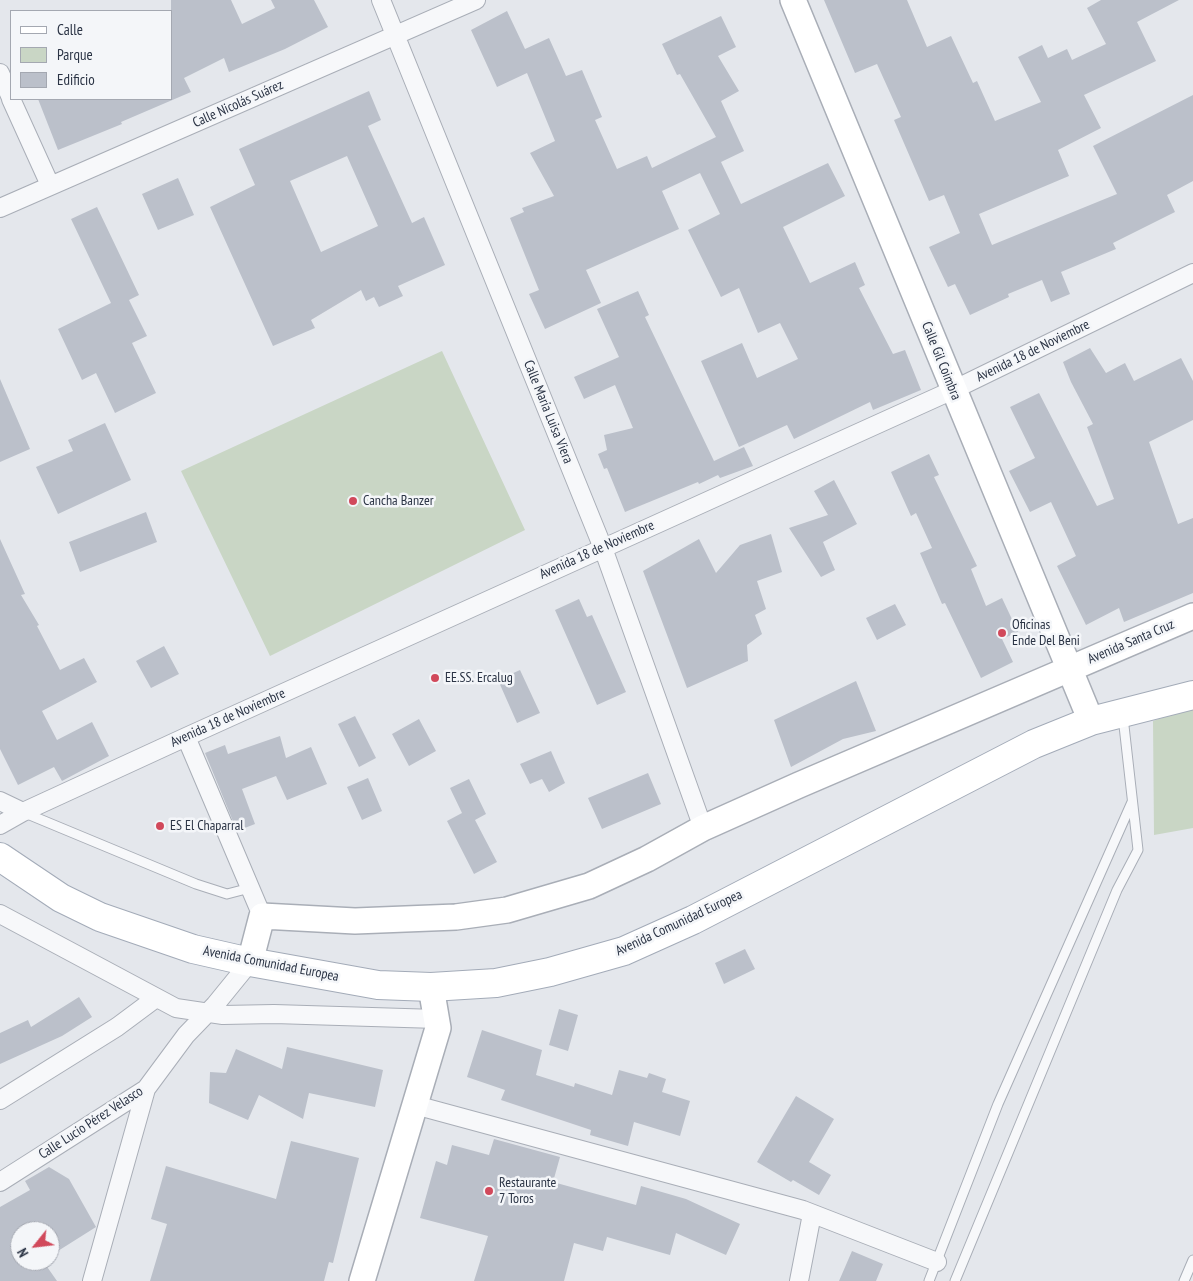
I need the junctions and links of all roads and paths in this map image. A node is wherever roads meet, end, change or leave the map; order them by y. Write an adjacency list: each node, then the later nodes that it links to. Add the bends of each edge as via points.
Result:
1 (381, 0): 4 (street, Calle María Luisa Viera)
2 (476, 0): 4 (street, Calle Nicolás Suárez)
3 (793, 0): 11 (street, Calle Gil Coimbra)
4 (396, 35): 8 (street, Calle Nicolás Suárez); 12 (street, Calle María Luisa Viera)
5 (0, 73): 6 (street)
6 (10, 97)
7 (11, 100): 8 (street)
8 (50, 185): 9 (street, Calle Nicolás Suárez)
9 (0, 208)
10 (1193, 273): 11 (street, Avenida 18 de Noviembre)
11 (953, 390): 12 (street, Avenida 18 de Noviembre); 14 (street, Calle Gil Coimbra)
12 (603, 548): 18 (street, Avenida 18 de Noviembre); 23 (street, Calle María Luisa Viera)
13 (1193, 616): 14 (street, Avenida Santa Cruz)
14 (1068, 668): 17 (street, Calle Gil Coimbra); 23 (street, Avenida Santa Cruz)
15 (1193, 695): 16 (main road, Avenida Comunidad Europea)
16 (1122, 714): 17 (main road, Avenida Comunidad Europea); 20 (lane)
17 (1091, 721): 29 (main road, Avenida Comunidad Europea, via 1034,744 693,920 624,951 496,983)
18 (186, 737): 21 (street, Avenida 18 de Noviembre); 25 (street)
19 (0, 801): 21 (street)
20 (1132, 802): 39 (lane, via 998,1104); 44 (lane, via 1138,850 1117,890)
21 (23, 812): 22 (street, Avenida 18 de Noviembre); 25 (lane, via 196,884 227,894)
22 (0, 825)
23 (703, 828): 27 (street, Avenida Santa Cruz, via 589,886 507,910 456,917 354,921)
24 (0, 857): 28 (main road, Avenida Comunidad Europea, via 61,898 100,916 193,949)
25 (250, 888): 27 (street)
26 (0, 914): 30 (street)
27 (262, 916): 28 (street)
28 (250, 962): 29 (main road, Avenida Comunidad Europea, via 378,985); 31 (street, Calle Lucio Pérez Velasco)
29 (431, 987): 32 (street)
30 (156, 998): 31 (street, via 176,1008); 34 (street, via 117,1027)
31 (207, 1013): 32 (street, via 223,1016 274,1014); 33 (street, Calle Lucio Pérez Velasco, via 186,1035)
32 (436, 1019): 35 (street, via 438,1028)
33 (146, 1089): 36 (street, Calle Lucio Pérez Velasco); 40 (street)
34 (0, 1100)
35 (415, 1106): 37 (street); 41 (street)
36 (0, 1182)
37 (812, 1214): 39 (street); 42 (street)
38 (1193, 1260): 45 (lane)
39 (937, 1262): 43 (lane)
40 (92, 1281)
41 (362, 1281)
42 (799, 1281)
43 (929, 1281)
44 (955, 1281)
45 (1184, 1281)

